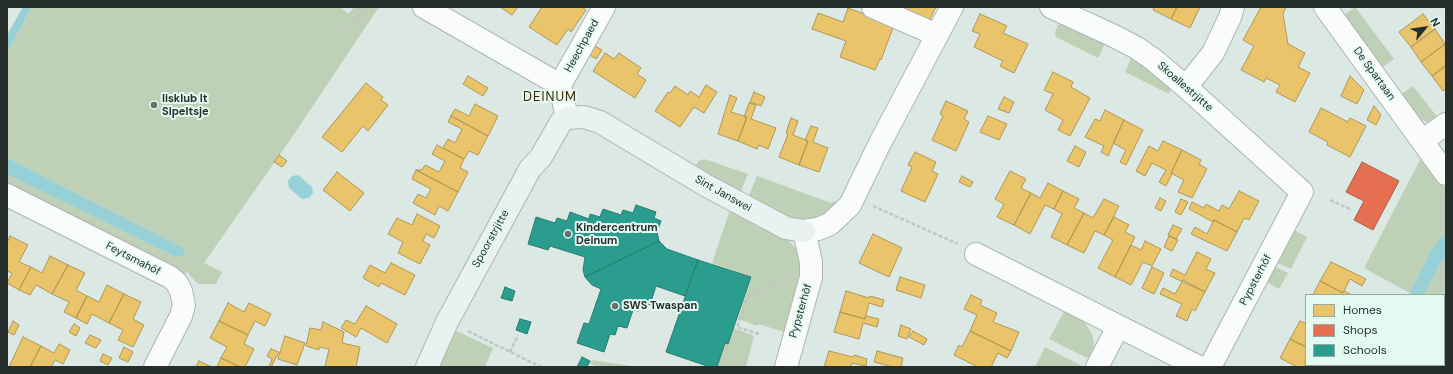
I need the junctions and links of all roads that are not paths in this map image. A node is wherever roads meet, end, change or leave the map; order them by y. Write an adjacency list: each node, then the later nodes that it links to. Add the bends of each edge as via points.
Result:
1 (424, 7): 9 (street)
2 (604, 7): 9 (street, Heechpaed)
3 (873, 7): 8 (street)
4 (952, 7): 8 (street, Sint Janswei)
5 (1051, 7): 10 (street, Skoallestrjitte, via 1137,48)
6 (1233, 7): 10 (street, via 1213,53)
7 (1325, 7): 13 (street, De Spartaan)
8 (937, 35): 17 (street, Sint Janswei, via 850,205 830,224)
9 (560, 85): 11 (street)
10 (1186, 87): 15 (street, Skoallestrjitte)
11 (567, 118): 17 (street, Sint Janswei, via 584,117 600,122 740,204 786,228); 21 (street, Spoorstrjitte, via 561,122 541,157 530,169 447,322)
12 (1446, 124): 13 (street)
13 (1422, 141): 14 (street, De Spartaan)
14 (1446, 174)
15 (1302, 192): 25 (street, Pypsterhôf)
16 (7, 195): 20 (street, Feytsmahôf, via 170,277 177,284 184,305)
17 (804, 231): 22 (street, Pypsterhôf, via 811,262 811,277)
18 (976, 254): 19 (street)
19 (1118, 327): 23 (street); 24 (street)
20 (155, 367)
21 (427, 367)
22 (786, 367)
23 (1097, 367)
24 (1199, 367)
25 (1210, 367)

